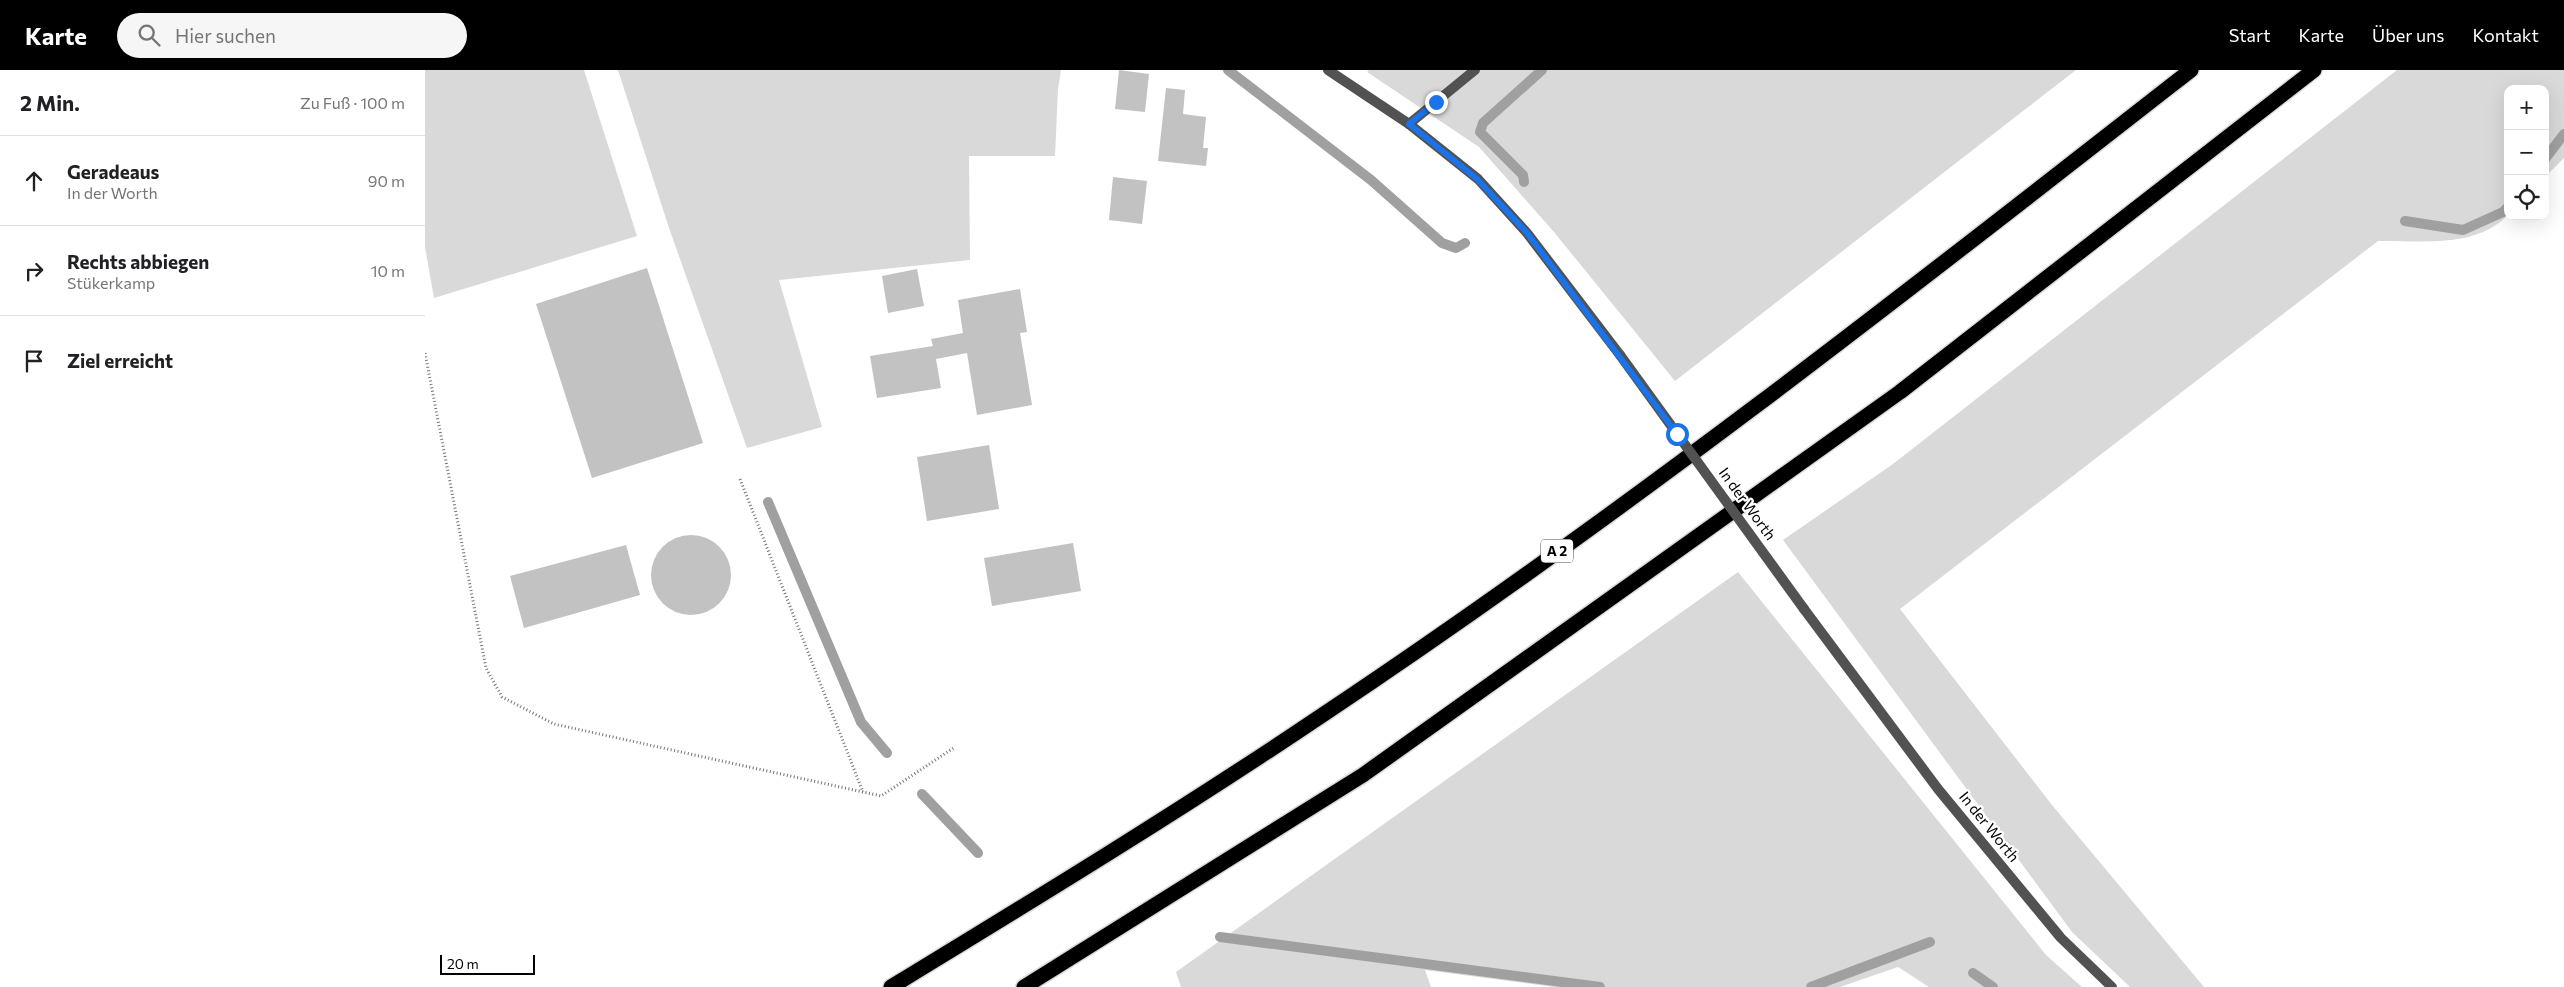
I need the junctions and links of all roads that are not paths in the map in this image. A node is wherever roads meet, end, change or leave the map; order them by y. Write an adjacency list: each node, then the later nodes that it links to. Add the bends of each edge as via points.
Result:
1 (1328, 70): 5 (street, In der Worth)
2 (1475, 70): 5 (street)
3 (2191, 70): 6 (highway, A 2, via 1847,339 1476,610 1323,715 1097,861)
4 (2314, 70): 7 (highway, via 1900,392 1403,747)
5 (1409, 124): 8 (street, In der Worth, bridge, via 1477,179 1515,220 1619,355 1938,789 2061,938)
6 (891, 987)
7 (1024, 987)
8 (2112, 987)

